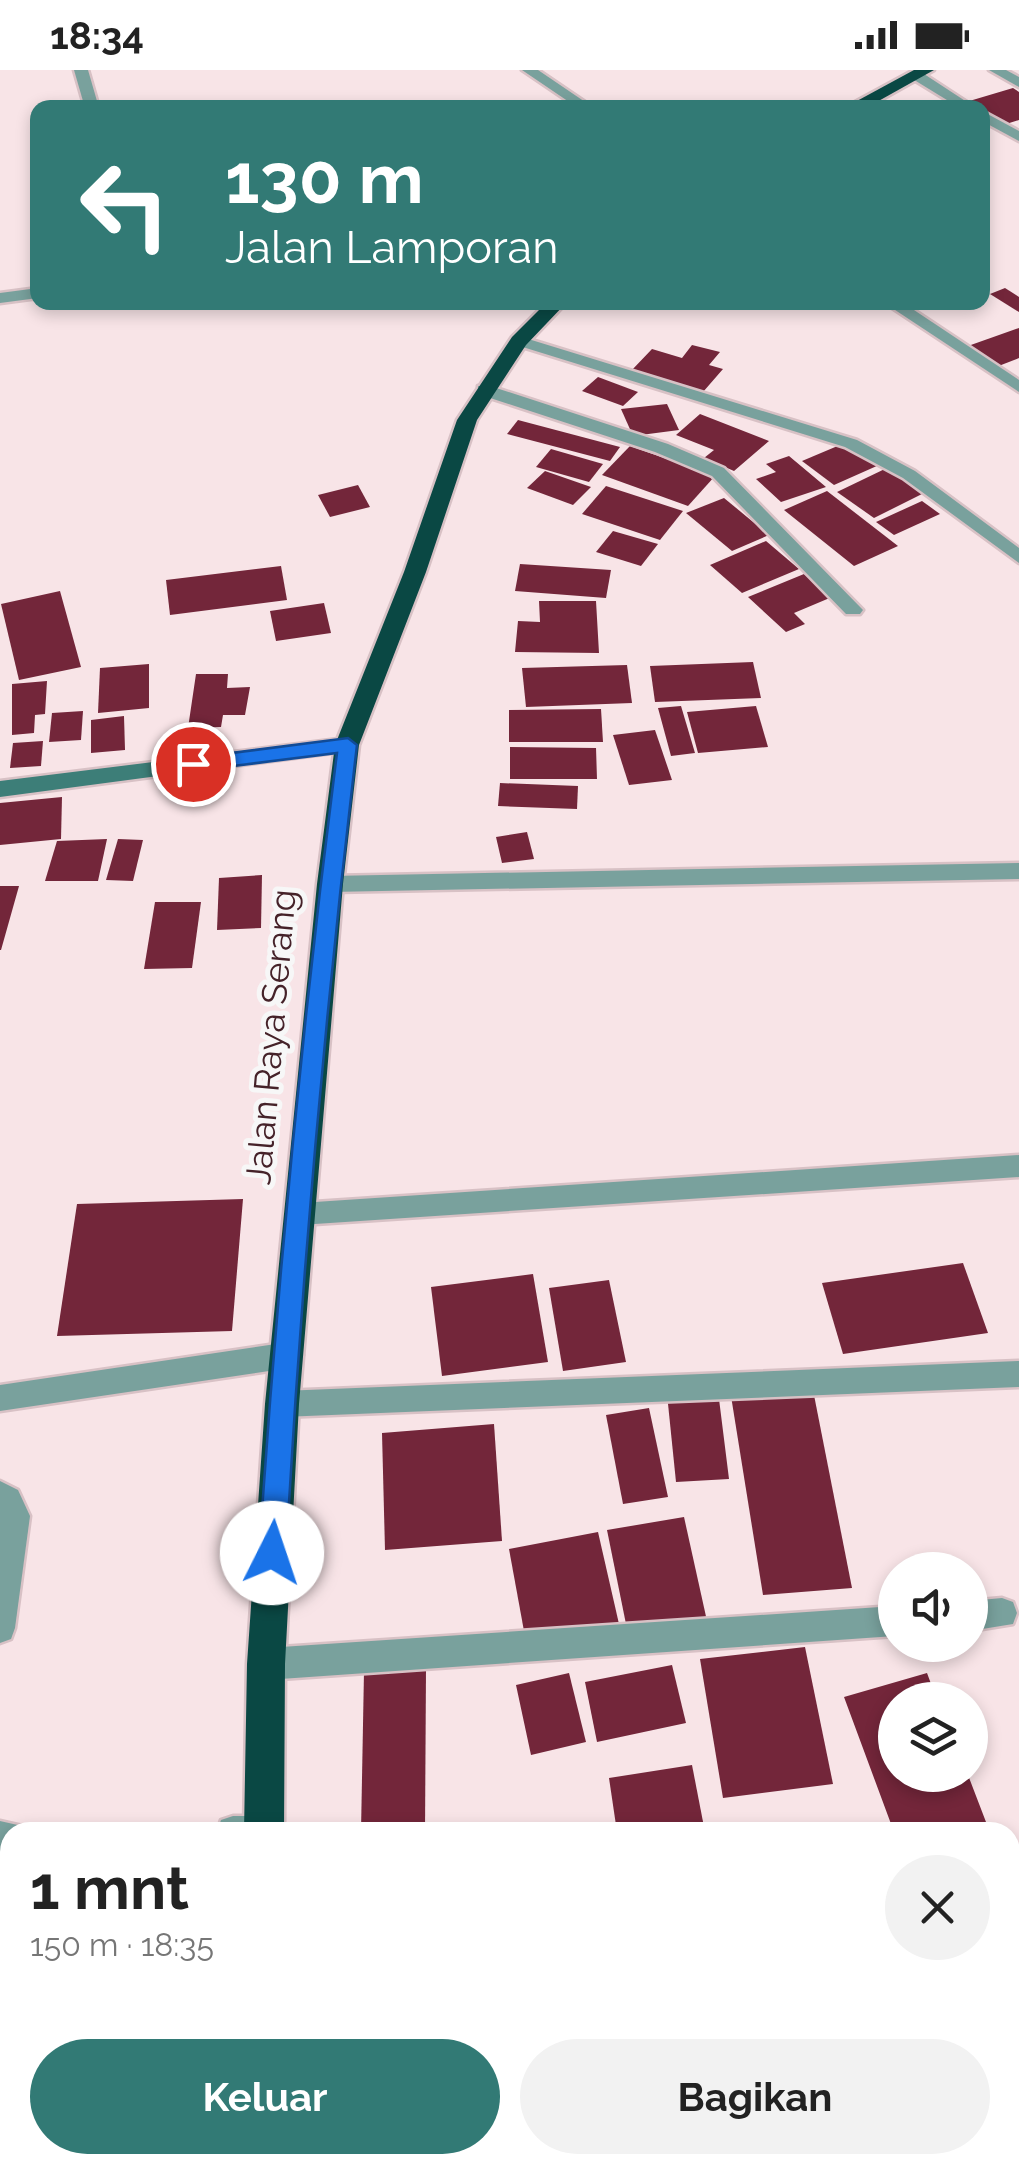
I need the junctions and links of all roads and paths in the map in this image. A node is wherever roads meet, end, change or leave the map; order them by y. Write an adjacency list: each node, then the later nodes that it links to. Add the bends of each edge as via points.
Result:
1 (81, 70): 4 (street)
2 (529, 70): 5 (street)
3 (915, 73): 6 (highway); 7 (street)
4 (90, 100)
5 (576, 100)
6 (866, 100)
7 (957, 100)
8 (990, 120): 9 (street)
9 (1019, 137)
10 (30, 294): 11 (street)
11 (0, 298)
12 (550, 310): 14 (highway, Jalan Raya Serang)
13 (903, 310): 15 (street)
14 (519, 341): 16 (highway, Jalan Raya Serang); 17 (street, via 864,446)
15 (1019, 387)
16 (484, 390): 18 (street, via 718,472); 19 (highway, Jalan Raya Serang, via 448,466)
17 (1019, 557)
18 (852, 610)
19 (348, 745): 20 (street); 22 (highway, Jalan Raya Serang)
20 (0, 789)
21 (1019, 871): 22 (street)
22 (330, 884): 24 (highway, Jalan Raya Serang)
23 (1019, 1166): 24 (street)
24 (300, 1214): 25 (highway, Jalan Raya Serang)
25 (289, 1355): 27 (street); 28 (highway, Jalan Raya Serang)
26 (1019, 1374): 28 (street)
27 (0, 1398)
28 (282, 1404): 34 (highway, Jalan Raya Serang)
29 (0, 1496): 33 (street, via 15,1516)
30 (1002, 1613): 31 (street)
31 (988, 1614)
32 (878, 1622): 34 (street)
33 (0, 1628)
34 (266, 1664): 35 (highway, Jalan Raya Serang)
35 (264, 1822)

